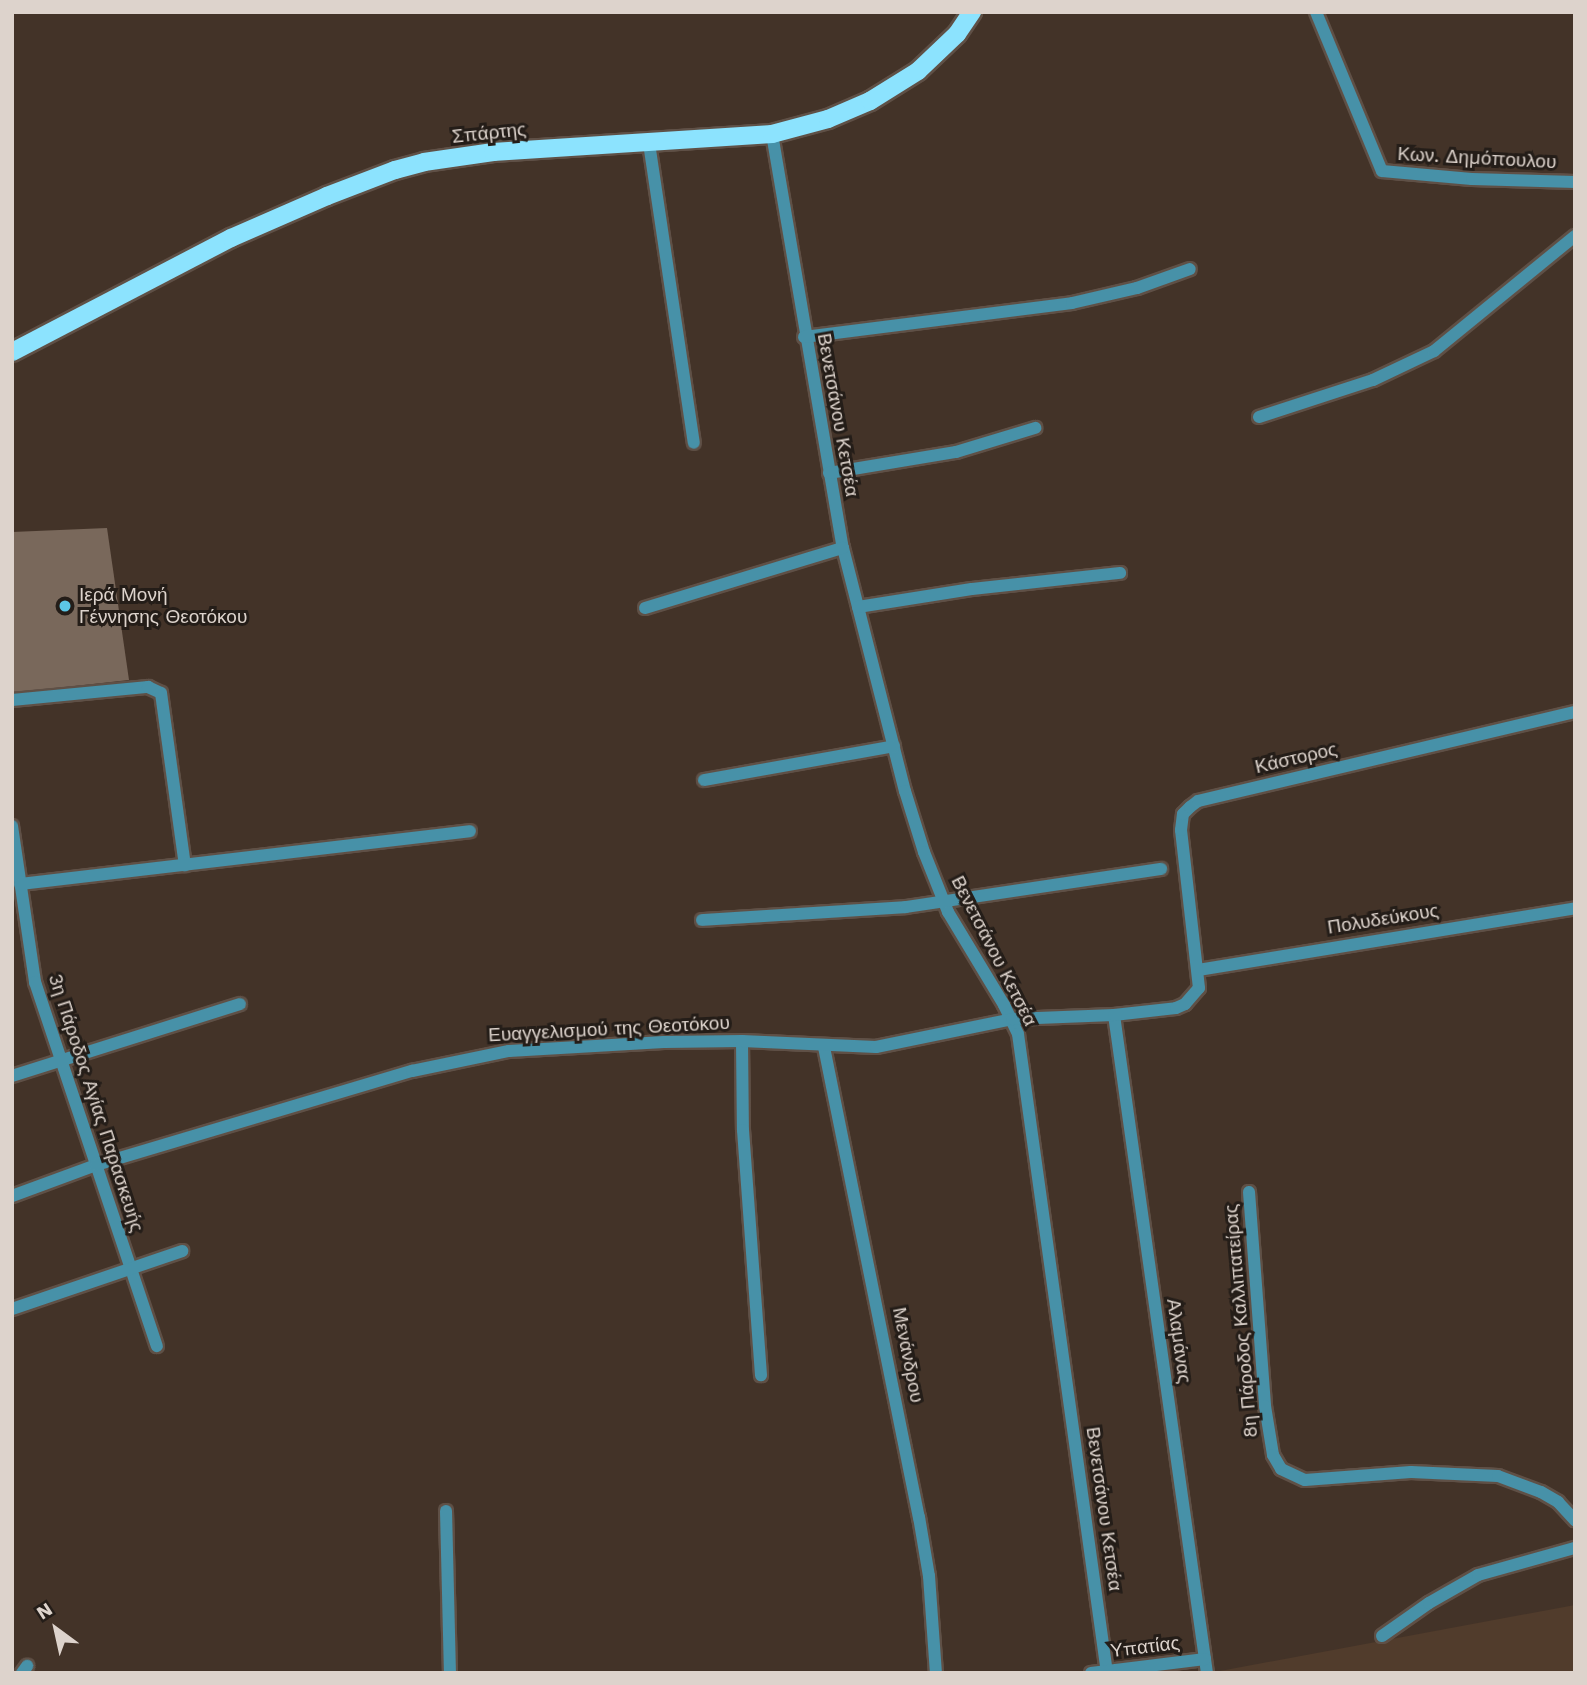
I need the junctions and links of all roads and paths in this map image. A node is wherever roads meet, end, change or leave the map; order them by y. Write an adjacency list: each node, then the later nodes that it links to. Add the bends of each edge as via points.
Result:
1 (972, 12): 3 (main road, Σπάρτης, via 939,53 898,84 828,119)
2 (1316, 12): 5 (street, Κων. Δημόπουλου, via 1382,171)
3 (772, 134): 4 (main road, Σπάρτης); 8 (street, Βενετσάνου Κετσέα)
4 (649, 143): 9 (main road, Σπάρτης, via 493,152 395,170 231,238); 12 (street)
5 (1575, 182)
6 (1575, 236): 10 (street, via 1434,351 1373,380)
7 (1190, 269): 8 (street, via 1137,288 1072,303)
8 (804, 337): 13 (street, Βενετσάνου Κετσέα)
9 (12, 352)
10 (1259, 417)
11 (1035, 428): 13 (street, via 956,452)
12 (694, 443)
13 (829, 473): 14 (street, Βενετσάνου Κετσέα)
14 (843, 548): 16 (street, Βενετσάνου Κετσέα); 17 (street)
15 (1120, 573): 16 (street)
16 (858, 607): 20 (street, Βενετσάνου Κετσέα)
17 (645, 608)
18 (12, 701): 24 (street, via 148,687 161,693)
19 (1575, 712): 30 (street, Κάστορος, via 1198,801 1183,814 1181,830)
20 (894, 746): 21 (street); 27 (street, Βενετσάνου Κετσέα, via 924,852)
21 (704, 780)
22 (12, 826): 26 (street, 3η Πάροδος Αγίας Παρασκευής)
23 (470, 831): 24 (street)
24 (185, 865): 26 (street)
25 (1161, 869): 27 (street)
26 (20, 884): 36 (street, 3η Πάροδος Αγίας Παρασκευής, via 35,982)
27 (944, 901): 29 (street, via 877,910); 33 (street, Βενετσάνου Κετσέα)
28 (1575, 908): 30 (street, Πολυδεύκους)
29 (702, 920)
30 (1198, 970): 32 (street, Ευαγγελισμού της Θεοτόκου, via 1199,988 1185,1004)
31 (240, 1004): 36 (street)
32 (1114, 1015): 33 (street, Ευαγγελισμού της Θεοτόκου); 50 (street, Αλαμάνας)
33 (1012, 1019): 35 (street, Ευαγγελισμού της Θεοτόκου, via 876,1047); 51 (street, Βενετσάνου Κετσέα, via 1021,1056)
34 (742, 1041): 35 (street, Ευαγγελισμού της Θεοτόκου); 38 (street, Ευαγγελισμού της Θεοτόκου, via 522,1050 466,1058); 45 (street, via 743,1130)
35 (824, 1047): 53 (street, Μενάνδρου, via 919,1517 929,1576)
36 (62, 1061): 37 (street); 38 (street, 3η Πάροδος Αγίας Παρασκευής)
37 (12, 1076)
38 (96, 1165): 40 (street, Ευαγγελισμού της Θεοτόκου); 42 (street, 3η Πάροδος Αγίας Παρασκευής)
39 (1249, 1192): 47 (street, 8η Πάροδος Καλλιπατείρας, via 1265,1406 1273,1455 1280,1469 1305,1480 1411,1472 1498,1476 1541,1492)
40 (12, 1196)
41 (182, 1251): 42 (street)
42 (130, 1269): 43 (street); 44 (street, 3η Πάροδος Αγίας Παρασκευής)
43 (12, 1309)
44 (156, 1346)
45 (761, 1375)
46 (446, 1511): 52 (street)
47 (1575, 1520)
48 (1575, 1548): 49 (street, via 1478,1575)
49 (1382, 1636)
50 (1205, 1659): 51 (street, Υπατίας); 55 (street, Αλαμάνας)
51 (1107, 1672): 54 (street, Υπατίας)
52 (450, 1673)
53 (936, 1673)
54 (1091, 1673)
55 (1207, 1673)

